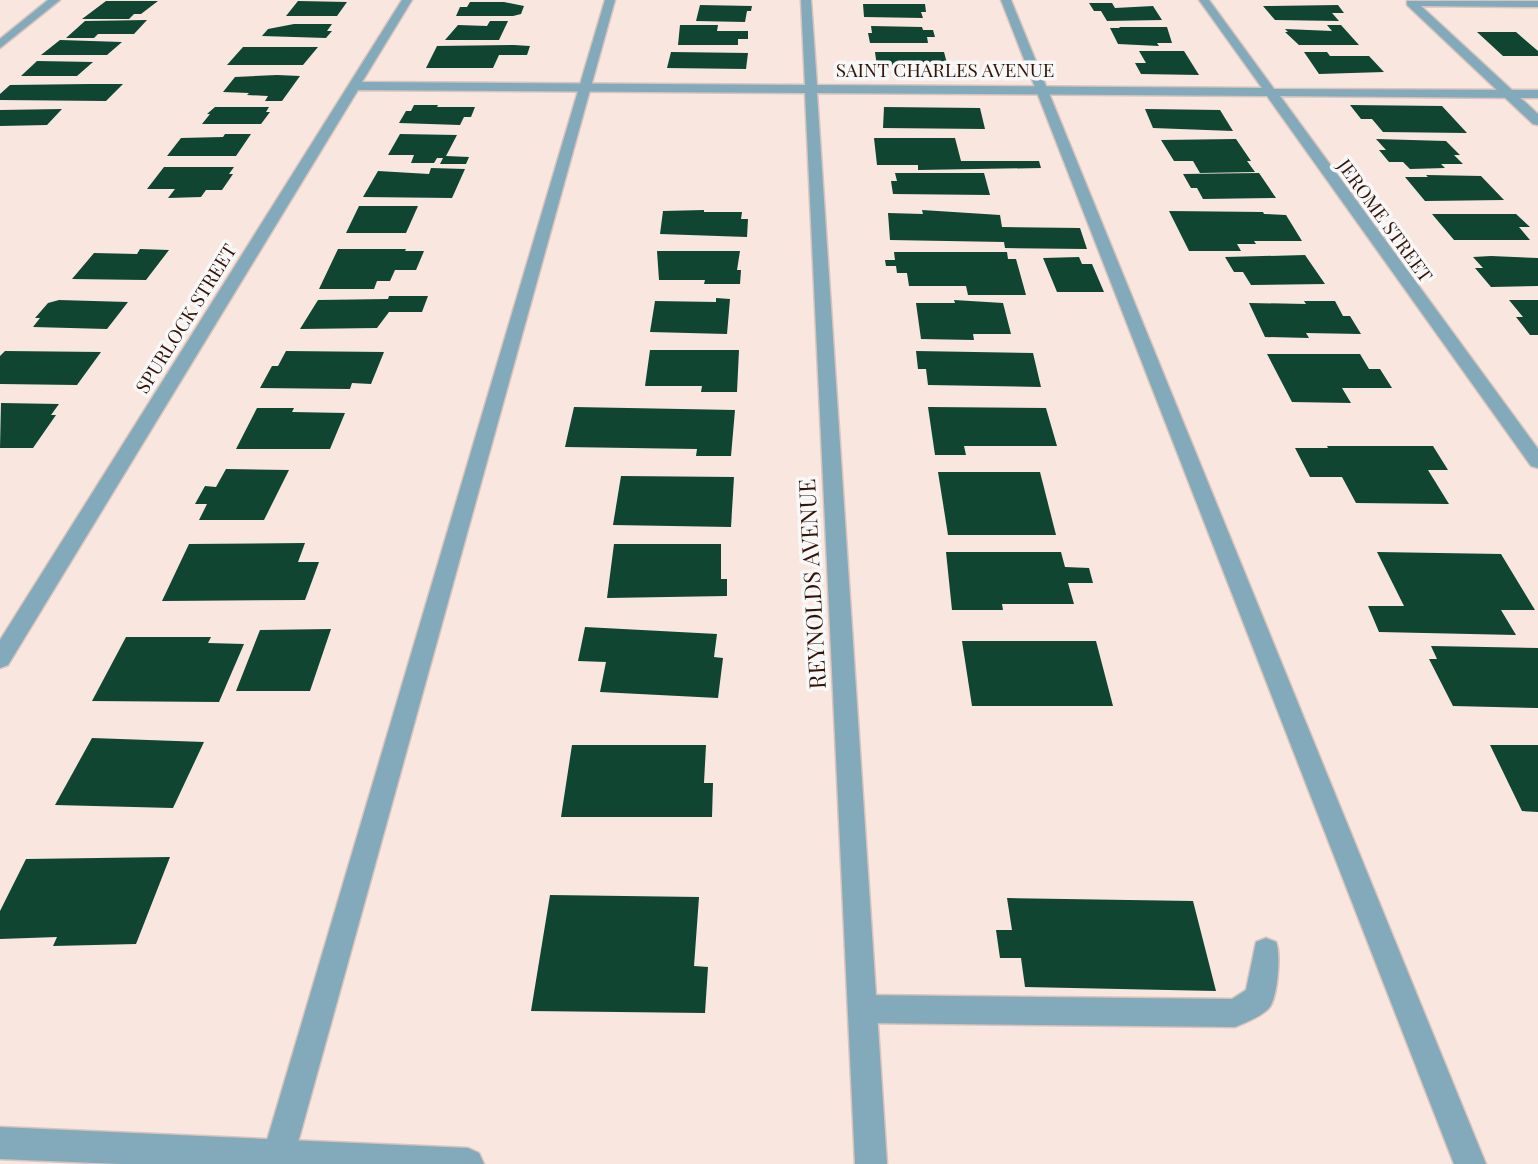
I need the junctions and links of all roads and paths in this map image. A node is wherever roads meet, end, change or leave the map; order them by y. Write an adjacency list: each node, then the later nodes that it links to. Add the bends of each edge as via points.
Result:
1 (55, 0): 8 (street)
2 (407, 0): 9 (street, SPURLOCK STREET)
3 (610, 0): 10 (street)
4 (806, 0): 11 (street, REYNOLDS AVENUE)
5 (1006, 0): 12 (street)
6 (1204, 0): 13 (street, JEROME STREET)
7 (1538, 4): 14 (street, via 1411,3)
8 (0, 45)
9 (352, 86): 10 (street, SAINT CHARLES AVENUE); 18 (street, SPURLOCK STREET)
10 (583, 87): 11 (street, SAINT CHARLES AVENUE); 22 (street)
11 (809, 88): 12 (street, SAINT CHARLES AVENUE); 20 (street, REYNOLDS AVENUE)
12 (1041, 89): 13 (street, SAINT CHARLES AVENUE); 25 (street)
13 (1268, 91): 14 (street, SAINT CHARLES AVENUE); 17 (street, JEROME STREET)
14 (1508, 94): 15 (street, SAINT CHARLES AVENUE); 16 (street)
15 (1538, 94)
16 (1538, 121)
17 (1538, 462)
18 (0, 659)
19 (1266, 951): 20 (street, via 1259,998 1235,1013)
20 (862, 1009): 24 (street, REYNOLDS AVENUE)
21 (0, 1143): 22 (street)
22 (277, 1159): 23 (street)
23 (468, 1164)
24 (871, 1164)
25 (1469, 1164)

